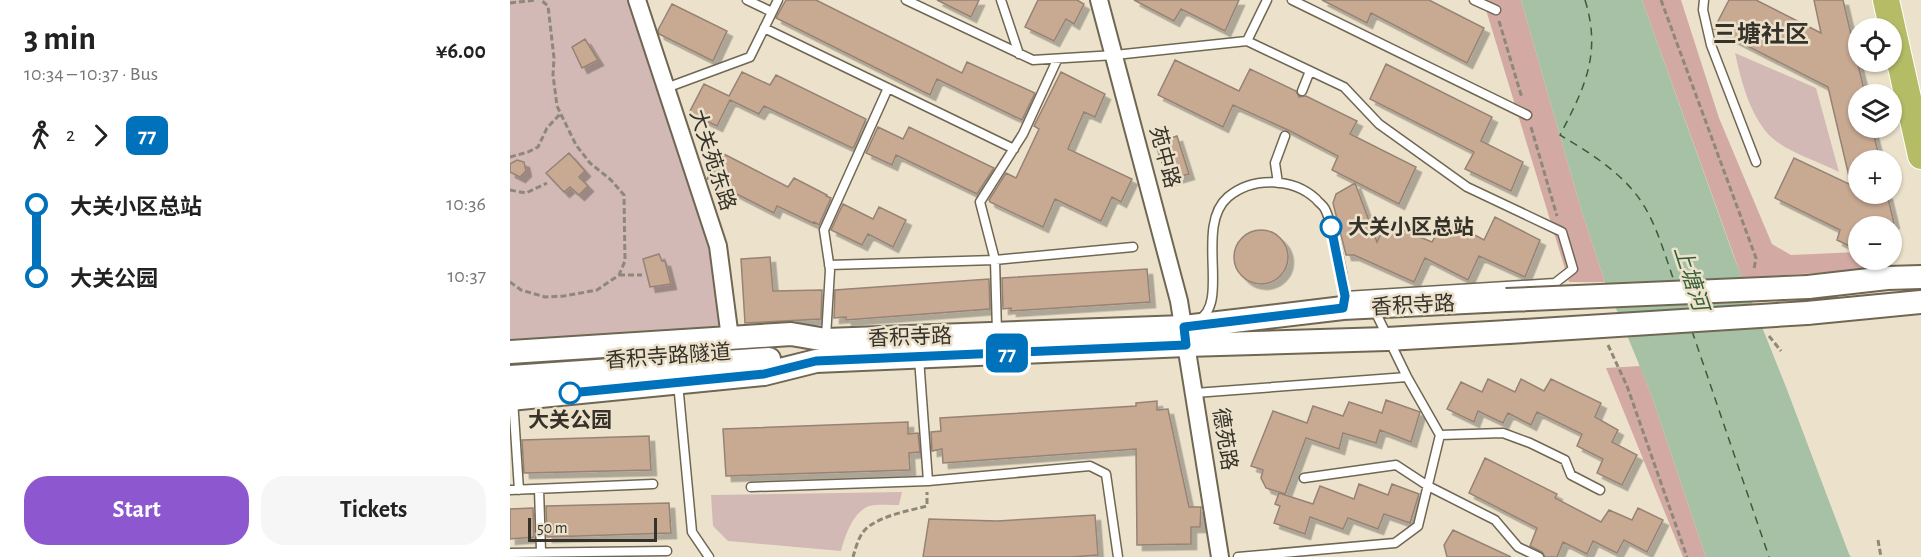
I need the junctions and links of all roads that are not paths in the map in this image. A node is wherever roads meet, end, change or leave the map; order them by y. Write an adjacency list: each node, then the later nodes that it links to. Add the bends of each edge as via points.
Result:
1 (637, 0): 20 (street, 大关苑东路)
2 (747, 0): 13 (lane)
3 (778, 0): 13 (lane)
4 (906, 0): 16 (lane)
5 (1001, 0): 16 (lane)
6 (1099, 0): 17 (street, 苑中路)
7 (1267, 0): 15 (lane)
8 (1292, 0): 23 (lane)
9 (1474, 0): 12 (lane)
10 (1704, 0): 27 (lane, via 1702,10 1711,45)
11 (1886, 0): 26 (main road)
12 (1496, 10)
13 (772, 12): 14 (lane)
14 (765, 28): 20 (lane, via 750,57); 21 (lane)
15 (1247, 41): 17 (lane); 19 (lane)
16 (1019, 54): 18 (lane, via 1033,60)
17 (1115, 55): 18 (lane); 37 (street, 苑中路)
18 (1057, 60): 25 (lane)
19 (1310, 71): 22 (lane); 33 (lane, via 1344,87 1379,124 1467,187 1562,232 1574,269 1555,283)
20 (666, 88): 38 (street, 大关苑东路, via 718,246)
21 (888, 88): 25 (lane); 31 (lane, via 824,230)
22 (1302, 91)
23 (1527, 115)
24 (1285, 136): 28 (lane, via 1275,163)
25 (1014, 149): 30 (lane, via 980,202)
26 (1921, 156)
27 (1756, 162)
28 (1278, 183): 33 (lane, via 1307,191 1325,207); 37 (lane, via 1251,184 1228,197 1218,210 1212,225 1212,302)
29 (1133, 247): 30 (lane)
30 (995, 260): 31 (lane); 36 (lane)
31 (829, 265): 40 (lane)
32 (1921, 277): 35 (main road, 香积寺路, bridge, via 1809,287)
33 (1344, 302): 35 (main road, 香积寺路); 37 (main road, 香积寺路)
34 (1921, 302): 39 (main road, 香积寺路, bridge, via 1807,313)
35 (1373, 308): 39 (lane)
36 (997, 333): 37 (main road, 香积寺路); 40 (main road, 香积寺路)
37 (1185, 336): 39 (main road, 香积寺路); 42 (main road, 香积寺路); 48 (street, 德苑路)
38 (730, 338): 40 (main road, 香积寺路, via 791,334); 41 (main road, 香积寺路)
39 (1388, 339): 45 (lane)
40 (826, 340): 44 (main road, 香积寺路隧道, via 790,348)
41 (510, 352)
42 (919, 358): 43 (main road, 香积寺路); 51 (lane)
43 (816, 361): 46 (main road, 香积寺路, via 764,374); 47 (main road, 香积寺路隧道, via 794,357)
44 (510, 367)
45 (1407, 377): 48 (lane); 49 (lane)
46 (678, 382): 47 (main road, 香积寺路); 62 (lane, via 692,532)
47 (511, 392): 56 (lane)
48 (1195, 393): 65 (street, 德苑路)
49 (1440, 435): 53 (lane); 57 (lane, via 1503,433 1565,460 1570,475)
50 (1304, 477): 53 (lane, via 1395,465)
51 (928, 481): 54 (lane); 64 (lane, via 1090,466 1106,474)
52 (653, 483): 55 (lane)
53 (1428, 486): 66 (lane, via 1418,526 1395,543); 67 (lane, via 1495,520 1518,547)
54 (751, 487)
55 (539, 489): 56 (lane); 59 (lane)
56 (515, 490)
57 (1600, 490)
58 (667, 551): 61 (lane)
59 (541, 552): 60 (lane); 61 (lane)
60 (510, 553)
61 (562, 554)
62 (709, 557): 63 (lane)
63 (715, 557)
64 (1118, 557)
65 (1220, 557)
66 (1238, 557)
67 (1539, 557)

